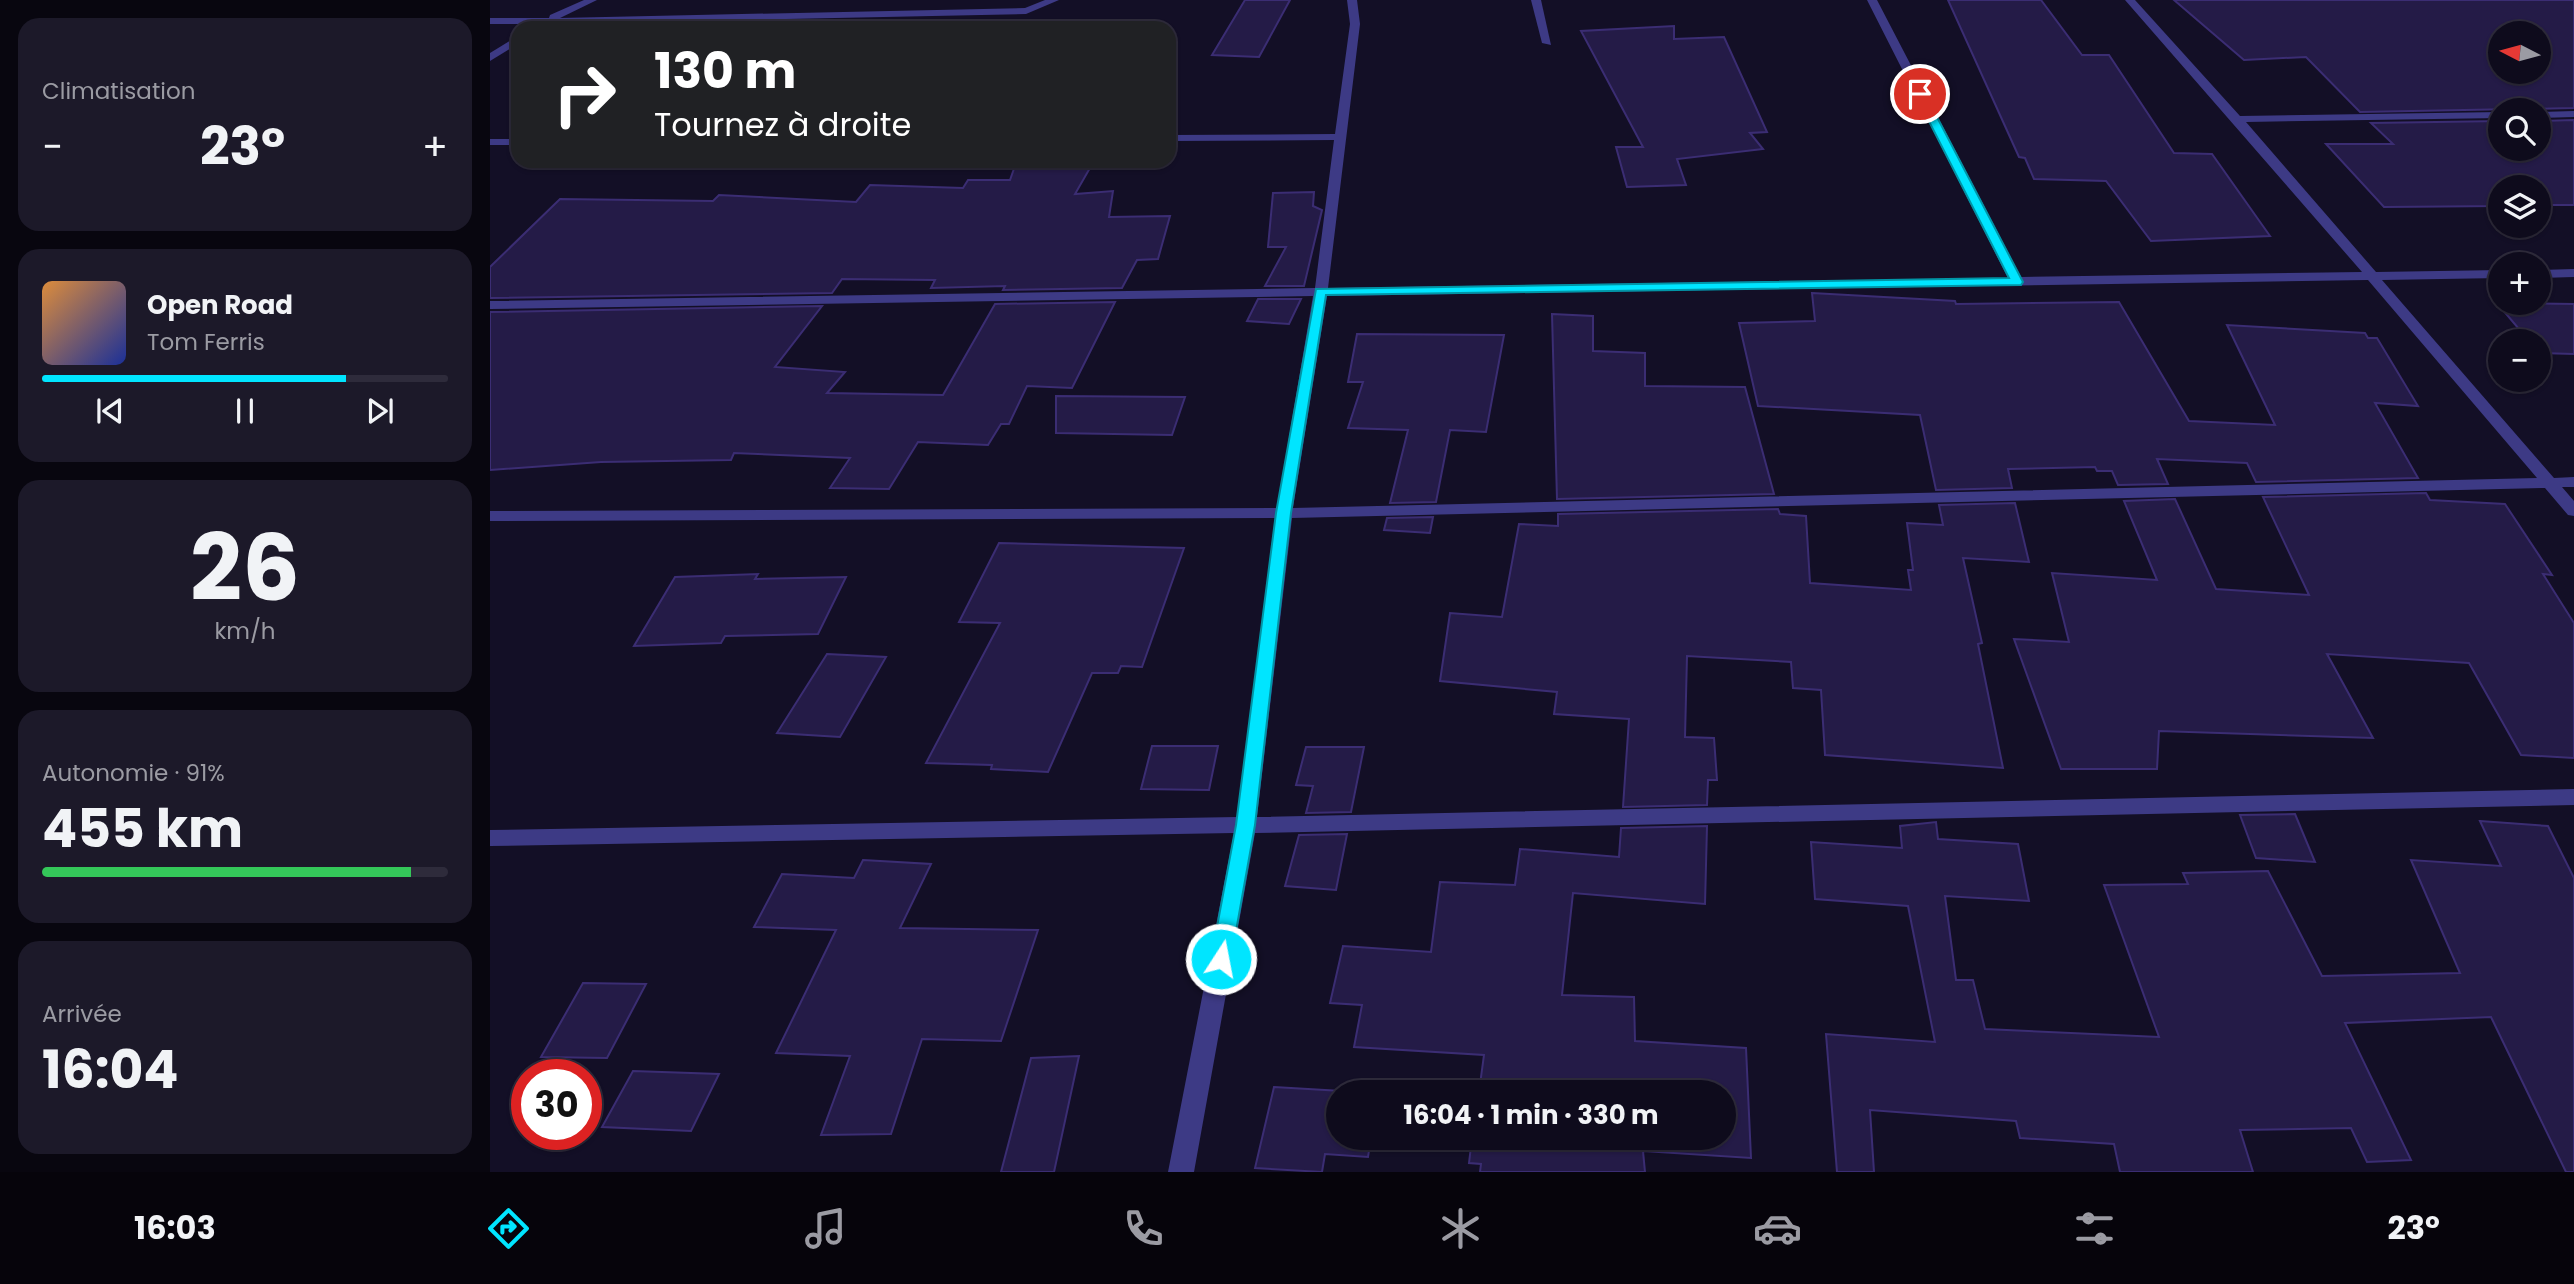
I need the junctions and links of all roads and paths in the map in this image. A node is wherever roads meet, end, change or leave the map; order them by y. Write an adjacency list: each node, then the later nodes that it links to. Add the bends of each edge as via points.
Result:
1 (592, 0): 8 (street)
2 (1054, 0): 8 (street, via 1026,11)
3 (1352, 0): 16 (street, via 1355,24)
4 (1536, 0): 9 (street)
5 (1872, 0): 24 (street)
6 (2130, 0): 15 (street)
7 (490, 20): 8 (street)
8 (545, 21)
9 (1546, 43)
10 (511, 44): 11 (street)
11 (490, 58)
12 (2574, 114): 14 (street)
13 (2488, 115): 15 (street)
14 (2551, 115)
15 (2237, 119): 23 (street)
16 (1340, 137): 17 (street); 25 (street)
17 (1176, 138)
18 (490, 142): 19 (street)
19 (511, 142)
20 (2574, 273): 22 (street)
21 (2488, 274): 23 (street)
22 (2551, 274)
23 (2372, 276): 24 (street); 27 (street)
24 (2017, 282): 25 (street)
25 (1321, 292): 26 (street); 30 (street)
26 (490, 305)
27 (2548, 482): 28 (street); 29 (street); 30 (street)
28 (2574, 482)
29 (2574, 511)
30 (1284, 513): 31 (street); 33 (street)
31 (490, 516)
32 (2574, 797): 33 (street)
33 (1246, 825): 34 (street); 35 (street)
34 (490, 838)
35 (1181, 1172)

